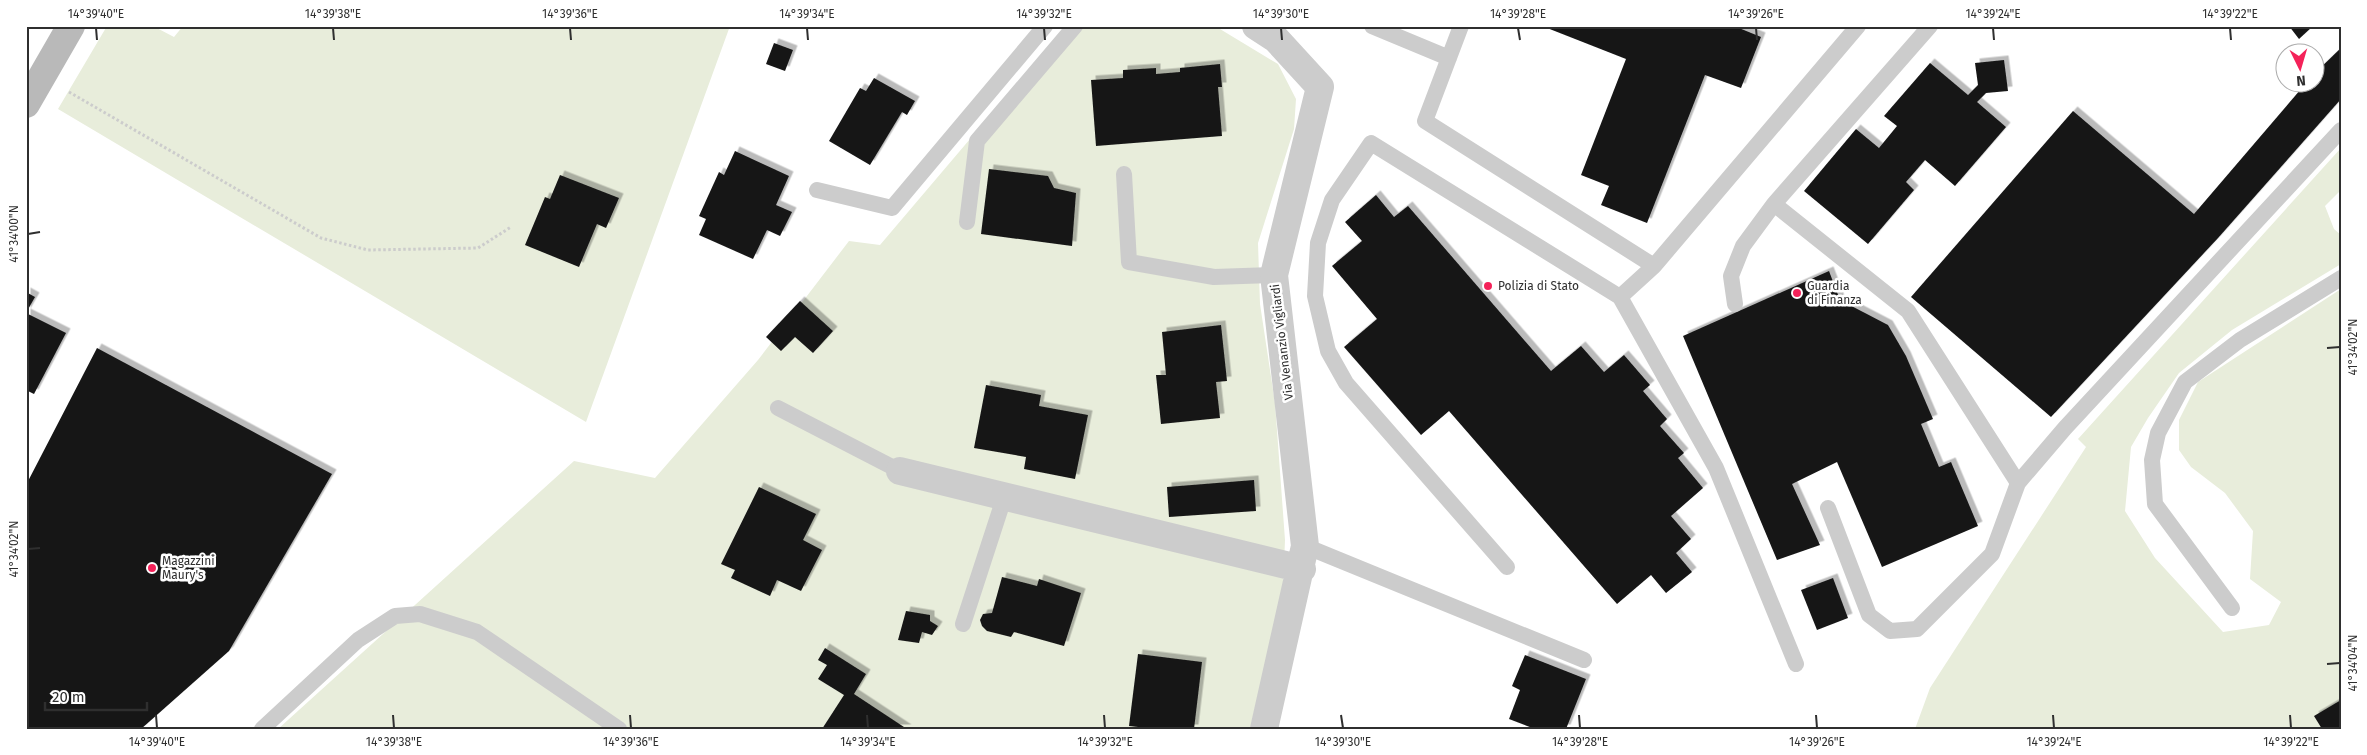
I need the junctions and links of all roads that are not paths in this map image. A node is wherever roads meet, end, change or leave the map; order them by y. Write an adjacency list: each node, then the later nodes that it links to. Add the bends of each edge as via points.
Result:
1 (71, 26): 10 (street)
2 (1045, 26): 13 (lane, via 892,208)
3 (1075, 26): 15 (lane, via 977,141)
4 (1256, 26): 17 (street, Via Venanzio Vigliardi, via 1276,39 1320,87)
5 (1372, 26): 9 (lane)
6 (1461, 26): 9 (lane)
7 (1858, 26): 16 (lane)
8 (1930, 26): 14 (lane)
9 (1449, 58): 16 (lane, via 1424,121)
10 (26, 104)
11 (2341, 130): 23 (lane)
12 (1124, 174): 17 (lane, via 1130,262 1214,276)
13 (817, 190)
14 (1774, 204): 20 (lane, via 1743,246 1731,276); 23 (lane, via 1908,311)
15 (967, 222)
16 (1654, 266): 19 (lane)
17 (1274, 275): 26 (street, Via Venanzio Vigliardi)
18 (2341, 278): 28 (lane, via 2240,340 2185,382 2158,433 2152,460 2155,504)
19 (1620, 297): 27 (lane, via 1371,143 1332,200 1318,243 1315,296 1328,351 1346,383); 31 (lane, via 1716,468)
20 (1736, 304)
21 (778, 408): 22 (lane)
22 (900, 471): 24 (street)
23 (2018, 483): 25 (lane, via 1992,554 1917,629 1890,631 1869,615)
24 (1004, 498): 26 (street); 29 (lane)
25 (1828, 508)
26 (1304, 558): 30 (lane); 34 (street, Via Venanzio Vigliardi)
27 (1507, 567)
28 (2232, 608)
29 (963, 624)
30 (1584, 660)
31 (1796, 664)
32 (262, 729): 33 (lane, via 358,640 395,616 420,614 477,632)
33 (618, 729)
34 (1264, 729)

